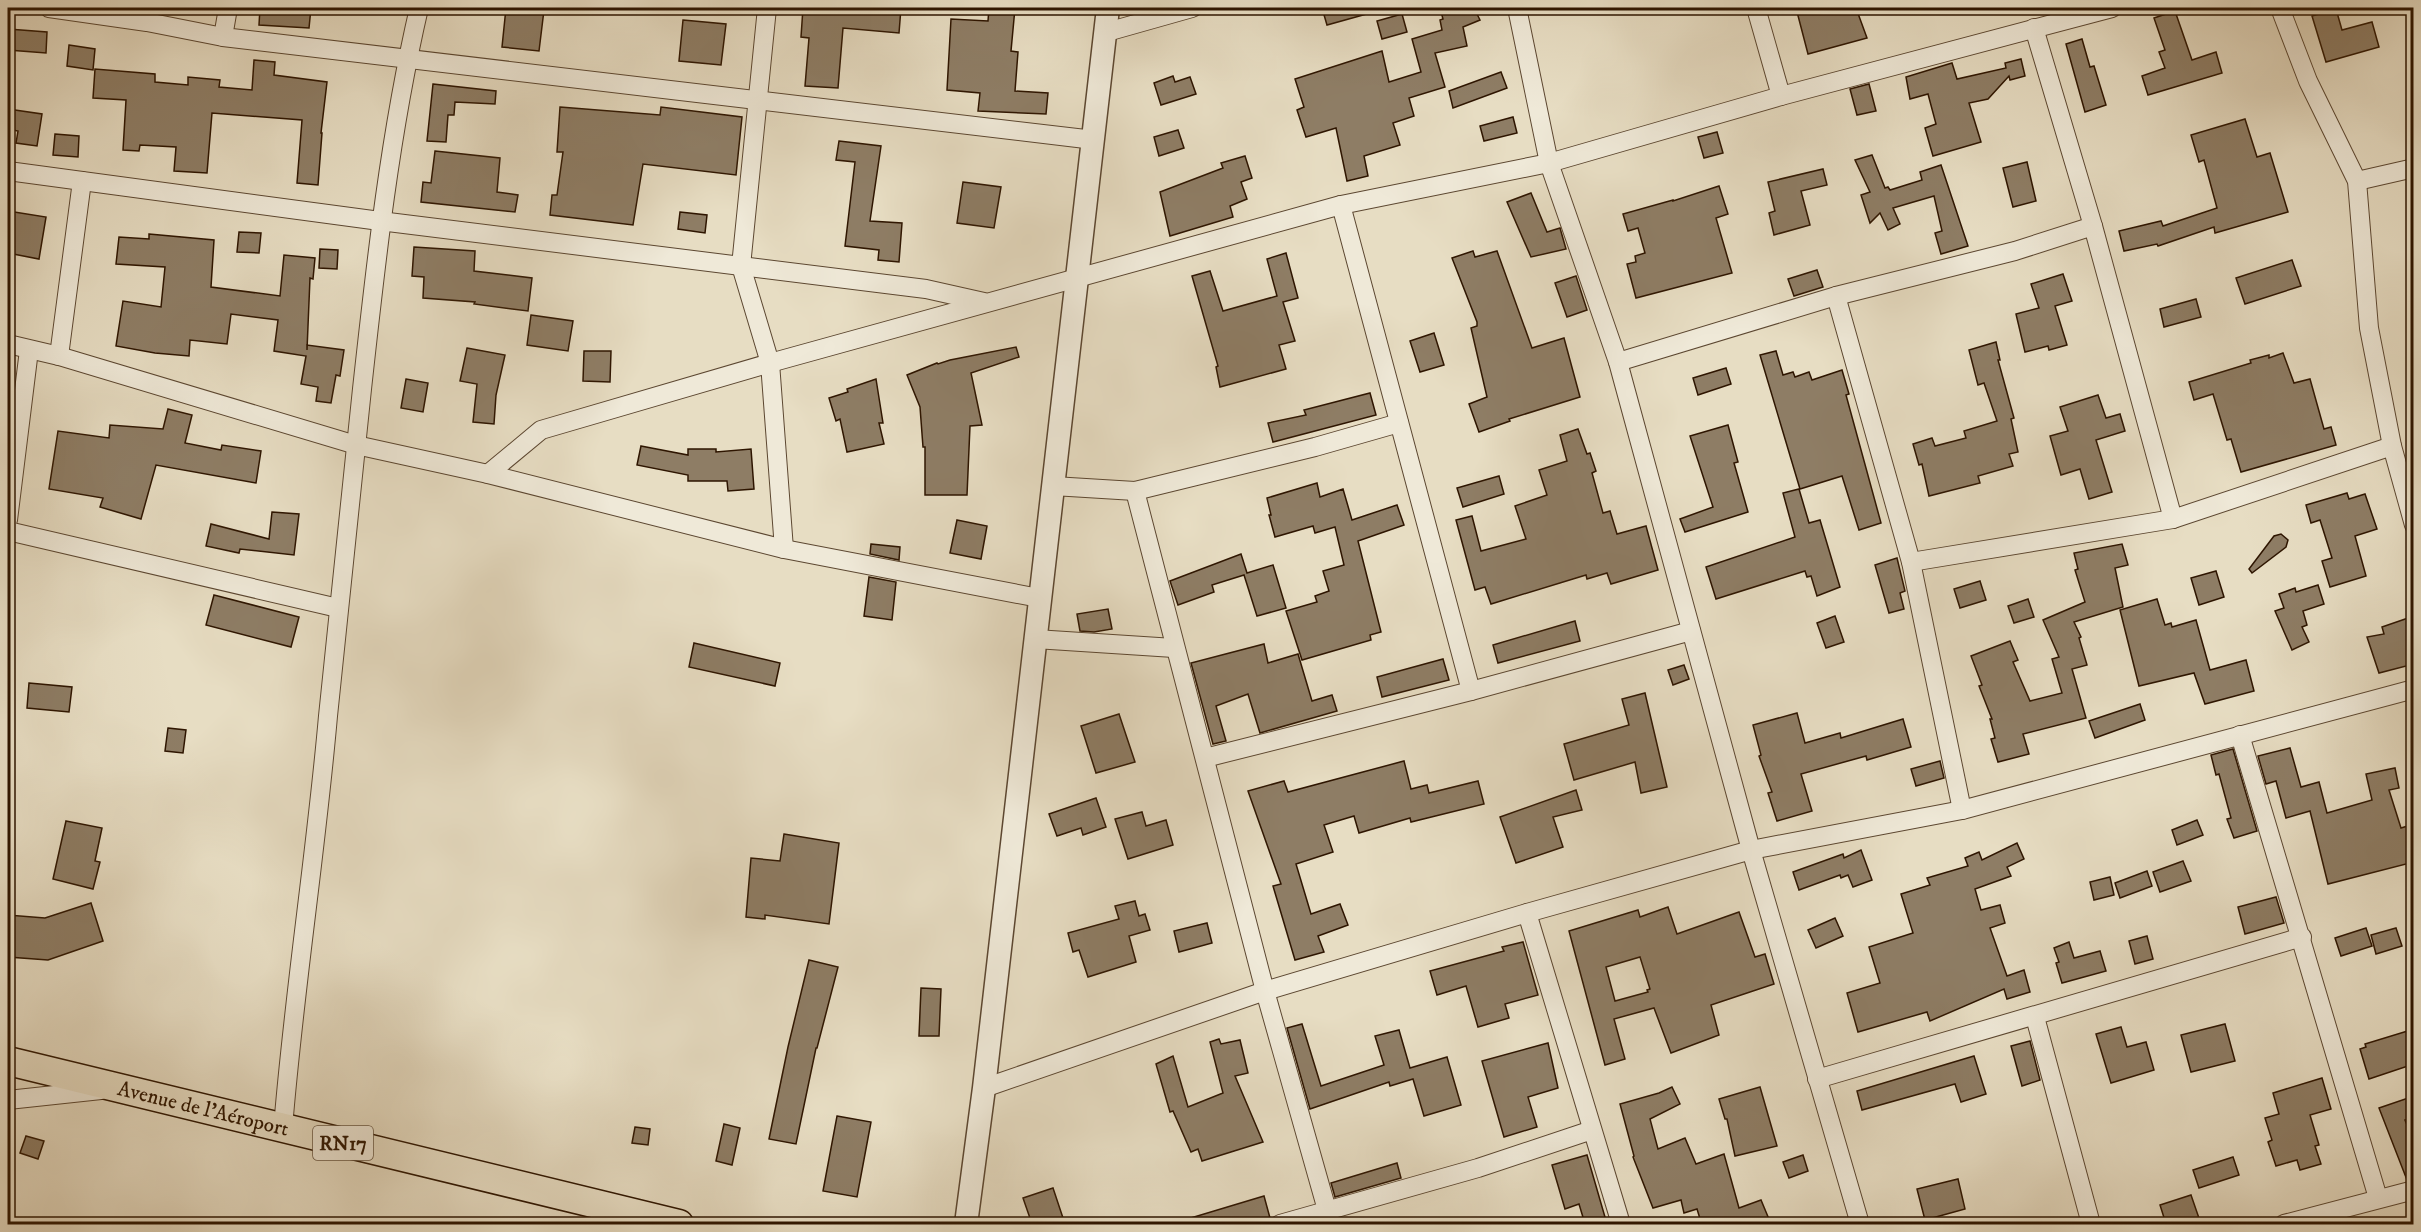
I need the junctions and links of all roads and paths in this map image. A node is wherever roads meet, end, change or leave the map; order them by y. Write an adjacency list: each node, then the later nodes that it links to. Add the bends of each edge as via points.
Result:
1 (49, 8): 13 (street)
2 (228, 8): 13 (street)
3 (419, 8): 14 (street)
4 (767, 8): 16 (street)
5 (1108, 8): 12 (street)
6 (1192, 8): 12 (street)
7 (1517, 8): 18 (street)
8 (1756, 8): 15 (street)
9 (2112, 8): 11 (street)
10 (2280, 8): 22 (street, via 2308,81)
11 (2034, 28): 15 (street); 25 (street)
12 (1107, 32): 17 (street)
13 (223, 37): 14 (street)
14 (407, 60): 16 (street); 24 (street)
15 (1781, 96): 18 (street)
16 (756, 100): 17 (street); 26 (street)
17 (1094, 140): 27 (street)
18 (1549, 162): 23 (street); 33 (street)
19 (2414, 168): 22 (street)
20 (8, 171): 21 (street)
21 (82, 181): 24 (street); 32 (street)
22 (2357, 181): 37 (street, via 2369,328)
23 (1341, 205): 27 (street); 35 (street)
24 (380, 221): 26 (street); 36 (street)
25 (2093, 226): 28 (street, via 2015,251); 41 (street)
26 (741, 266): 29 (street, via 926,289); 34 (street)
27 (1077, 277): 29 (street); 39 (street)
28 (1836, 296): 33 (street); 46 (street)
29 (987, 302): 34 (street)
30 (8, 344): 31 (street)
31 (29, 350): 32 (street); 42 (street)
32 (59, 356): 36 (street)
33 (1618, 362): 49 (street)
34 (770, 363): 38 (street, via 541,430); 45 (street)
35 (1400, 423): 40 (street); 53 (street)
36 (356, 445): 38 (street); 48 (street)
37 (2392, 446): 41 (street); 43 (street)
38 (488, 474): 45 (street)
39 (1053, 486): 40 (street); 47 (street)
40 (1135, 491): 51 (street)
41 (2173, 519): 46 (street)
42 (8, 520)
43 (2414, 525)
44 (8, 531): 48 (street)
45 (784, 549): 47 (street)
46 (1911, 562): 56 (street)
47 (1039, 598): 50 (street)
48 (338, 609): 67 (street)
49 (1691, 631): 53 (street); 57 (street)
50 (1035, 639): 51 (street); 65 (street)
51 (1174, 648): 55 (street)
52 (2414, 689): 54 (street)
53 (1471, 691): 55 (street)
54 (2240, 735): 56 (street); 59 (street)
55 (1205, 758): 60 (street)
56 (1962, 810): 57 (street)
57 (1751, 850): 58 (street); 63 (street)
58 (1527, 913): 60 (street); 68 (street)
59 (2302, 937): 61 (street); 70 (street)
60 (1265, 991): 65 (street); 71 (street)
61 (2035, 1017): 63 (street); 77 (street)
62 (8, 1061): 64 (main road, Avenue de l'Aéroport / RN17)
63 (1817, 1079): 76 (street)
64 (119, 1088): 66 (street); 67 (main road, Avenue de l'Aéroport / RN17)
65 (984, 1088): 73 (street)
66 (8, 1100)
67 (283, 1128): 72 (main road, Avenue de l'Aéroport / RN17)
68 (1592, 1130): 71 (street, via 1478,1168); 75 (street)
69 (2414, 1190): 70 (street)
70 (2378, 1198): 78 (street)
71 (1327, 1210): 74 (street)
72 (679, 1224)
73 (966, 1224)
74 (1280, 1224)
75 (1620, 1224)
76 (1860, 1224)
77 (2091, 1224)
78 (2284, 1224)

